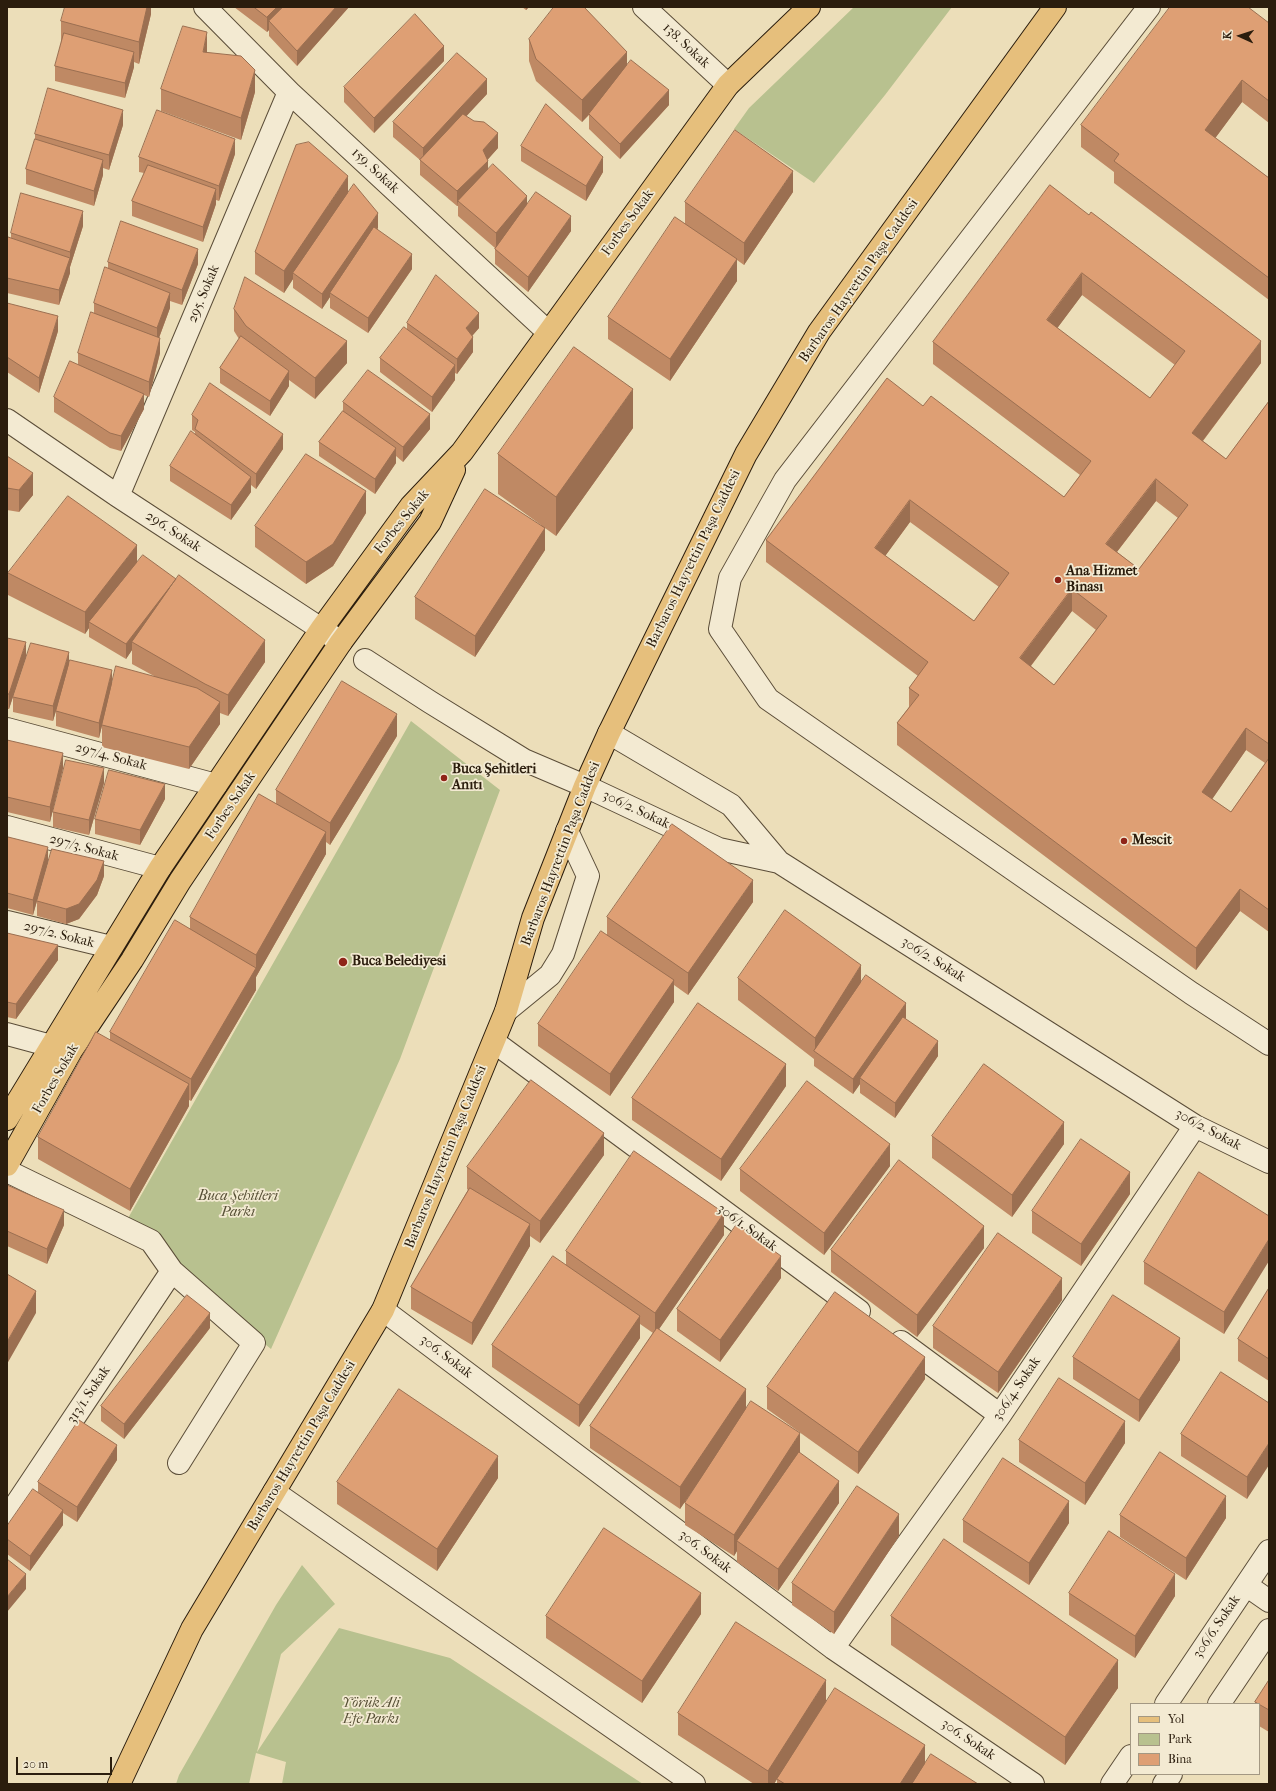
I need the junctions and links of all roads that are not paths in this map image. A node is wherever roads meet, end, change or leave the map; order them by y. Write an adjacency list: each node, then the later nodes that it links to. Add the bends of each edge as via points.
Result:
1 (205, 7): 7 (street, 159. Sokak)
2 (644, 7): 6 (street, 138. Sokak)
3 (809, 7): 6 (main road, Forbes Sokak)
4 (1055, 7): 16 (main road, Barbaros Hayrettin Paşa Caddesi, via 819,332 746,454)
5 (1149, 7): 28 (street, via 785,480 730,578 720,630 768,699 1191,994)
6 (728, 86): 8 (main road, Forbes Sokak)
7 (289, 92): 8 (street, 159. Sokak); 11 (street, 295. Sokak)
8 (548, 332): 10 (main road, Forbes Sokak)
9 (7, 420): 11 (street, 296. Sokak)
10 (462, 452): 12 (main road, Forbes Sokak, via 411,506); 13 (main road, Forbes Sokak, via 430,522)
11 (118, 496): 12 (street, 296. Sokak)
12 (322, 628): 13 (street, 296. Sokak); 17 (main road, Forbes Sokak)
13 (341, 642): 29 (main road, Forbes Sokak, via 185,875 132,960)
14 (365, 660): 18 (street, 306/2. Sokak, via 524,760)
15 (7, 730): 17 (street, 297/4. Sokak)
16 (609, 733): 18 (main road, Barbaros Hayrettin Paşa Caddesi); 21 (street, via 731,805)
17 (216, 785): 22 (main road, Forbes Sokak)
18 (585, 786): 20 (main road, Barbaros Hayrettin Paşa Caddesi); 21 (street, 306/2. Sokak, via 719,849)
19 (7, 827): 22 (street, 297/3. Sokak)
20 (567, 831): 25 (main road, Barbaros Hayrettin Paşa Caddesi, via 533,918); 25 (street, via 588,876 563,954 550,975)
21 (779, 862): 31 (street, 306/2. Sokak)
22 (160, 868): 24 (main road, Forbes Sokak)
23 (7, 922): 24 (street, 297/2. Sokak)
24 (111, 947): 29 (main road, Forbes Sokak)
25 (506, 1011): 27 (main road, Barbaros Hayrettin Paşa Caddesi)
26 (7, 1034): 29 (street)
27 (494, 1042): 36 (main road, Barbaros Hayrettin Paşa Caddesi); 37 (street, 306/1. Sokak)
28 (1269, 1044)
29 (62, 1049): 30 (main road, Forbes Sokak); 33 (main road, Forbes Sokak)
30 (7, 1119)
31 (1195, 1126): 32 (street, 306/2. Sokak); 37 (street, 306/4. Sokak)
32 (1269, 1162)
33 (7, 1165)
34 (7, 1171): 35 (street, via 151,1241)
35 (172, 1271): 38 (street, via 254,1343); 40 (street, 313/1. Sokak)
36 (383, 1310): 39 (main road, Barbaros Hayrettin Paşa Caddesi); 45 (street, 306. Sokak)
37 (1000, 1415): 45 (street, 306/4. Sokak)
38 (179, 1463)
39 (274, 1492): 50 (main road, Barbaros Hayrettin Paşa Caddesi, via 192,1629); 51 (street)
40 (7, 1518)
41 (1269, 1551): 42 (street, 306/6. Sokak)
42 (1246, 1585): 43 (street); 46 (street, 306/6. Sokak)
43 (1269, 1602)
44 (1269, 1630): 47 (street)
45 (833, 1648): 52 (street, 306. Sokak)
46 (1167, 1703)
47 (1220, 1703)
48 (1130, 1757): 53 (street)
49 (1170, 1775): 54 (street)
50 (119, 1784)
51 (694, 1784)
52 (1033, 1784)
53 (1112, 1784)
54 (1164, 1784)

